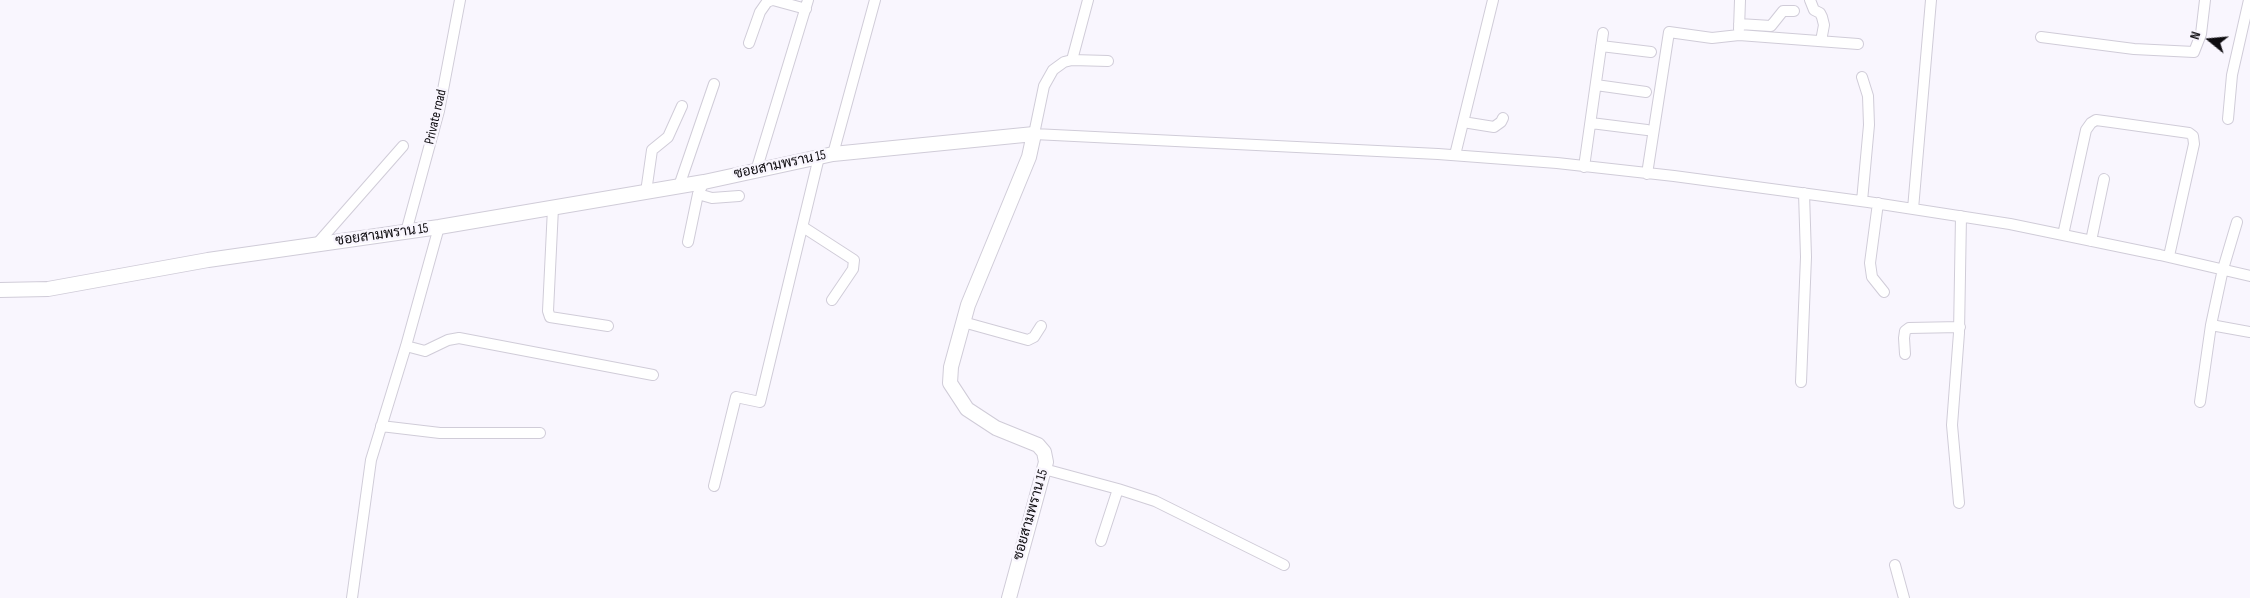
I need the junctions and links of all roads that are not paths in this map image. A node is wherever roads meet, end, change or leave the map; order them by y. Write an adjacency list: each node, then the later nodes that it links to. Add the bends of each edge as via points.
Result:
1 (460, 0): 56 (street, Private road, via 439,111)
2 (773, 0): 11 (street); 18 (street, via 767,2 760,12)
3 (874, 0): 36 (street)
4 (1088, 0): 22 (street)
5 (1493, 0): 31 (street)
6 (1740, 0): 13 (street)
7 (1810, 0): 17 (street, via 1822,17)
8 (1931, 0): 51 (street)
9 (2205, 0): 16 (street, via 2201,34 2194,52 2134,49)
10 (2250, 0): 30 (street, via 2232,75)
11 (807, 5): 40 (street)
12 (1794, 10): 13 (street, via 1783,10 1771,26)
13 (1739, 24): 15 (street)
14 (1603, 33): 20 (street)
15 (1739, 35): 17 (street); 41 (street, via 1712,38 1668,33)
16 (2041, 37)
17 (1821, 41): 19 (street)
18 (749, 43)
19 (1858, 44)
20 (1601, 46): 21 (street); 26 (street)
21 (1650, 52)
22 (1072, 60): 23 (street); 34 (street, via 1064,62 1048,76 1039,102)
23 (1108, 61)
24 (1862, 77): 48 (street, via 1868,96 1869,125)
25 (714, 84): 43 (street)
26 (1596, 85): 27 (street); 32 (street)
27 (1646, 92)
28 (682, 106): 45 (street, via 668,137 652,150)
29 (1503, 118): 31 (street, via 1494,127)
30 (2228, 119)
31 (1463, 122): 37 (street)
32 (1591, 123): 33 (street); 39 (street)
33 (1646, 130)
34 (1034, 134): 36 (street, ซอยสามพราน 15); 37 (street); 67 (street, ซอยสามพราน 15, via 1029,158 968,305)
35 (402, 146): 60 (street)
36 (833, 154): 38 (street, ซอยสามพราน 15)
37 (1455, 155): 39 (street)
38 (818, 158): 40 (street, ซอยสามพราน 15); 55 (street)
39 (1584, 167): 41 (street)
40 (756, 170): 44 (street, ซอยสามพราน 15)
41 (1647, 174): 46 (street)
42 (2104, 179): 58 (street)
43 (679, 186): 44 (street, ซอยสามพราน 15); 45 (street, ซอยสามพราน 15)
44 (701, 188): 47 (street, via 712,198); 59 (street)
45 (646, 192): 50 (street, ซอยสามพราน 15)
46 (1804, 193): 48 (street); 76 (street, via 1806,256)
47 (739, 196)
48 (1862, 201): 49 (street)
49 (1878, 203): 51 (street); 65 (street, via 1870,263 1872,277)
50 (553, 208): 54 (street, ซอยสามพราน 15); 69 (street, via 550,316)
51 (1913, 209): 52 (street)
52 (1961, 216): 57 (street); 71 (street)
53 (2236, 222): 62 (street)
54 (439, 227): 56 (street, ซอยสามพราน 15); 73 (street)
55 (802, 227): 66 (street, via 854,260 853,269); 81 (street, via 760,402 736,397)
56 (406, 232): 60 (street, ซอยสามพราน 15)
57 (2063, 235): 58 (street); 61 (street, via 2086,130 2091,123 2096,120 2189,133 2194,144)
58 (2091, 240): 61 (street)
59 (688, 242)
60 (316, 245): 64 (street, ซอยสามพราน 15, via 208,260 48,289)
61 (2169, 256): 62 (street)
62 (2223, 270): 63 (street); 68 (street)
63 (2250, 276)
64 (0, 290)
65 (1884, 292)
66 (832, 300)
67 (964, 322): 70 (street, via 1028,340); 80 (street, ซอยสามพราน 15, via 951,367 950,383 967,409 981,420 1038,445 1044,452)
68 (2211, 325): 72 (street); 77 (street)
69 (608, 326)
70 (1041, 326)
71 (1960, 327): 74 (street, via 1909,328 1905,331); 83 (street, via 1952,424)
72 (2250, 332)
73 (406, 346): 75 (street, via 425,351 459,338); 78 (street)
74 (1905, 354)
75 (653, 375)
76 (1801, 382)
77 (2200, 402)
78 (381, 426): 79 (street, via 440,432); 87 (street, via 367,479)
79 (540, 433)
80 (1044, 469): 82 (street); 88 (street, ซอยสามพราน 15)
81 (714, 486)
82 (1118, 489): 84 (street); 85 (street, via 1172,508)
83 (1959, 503)
84 (1101, 540)
85 (1284, 565)
86 (1895, 565): 89 (street)
87 (352, 598)
88 (1009, 598)
89 (1904, 598)

